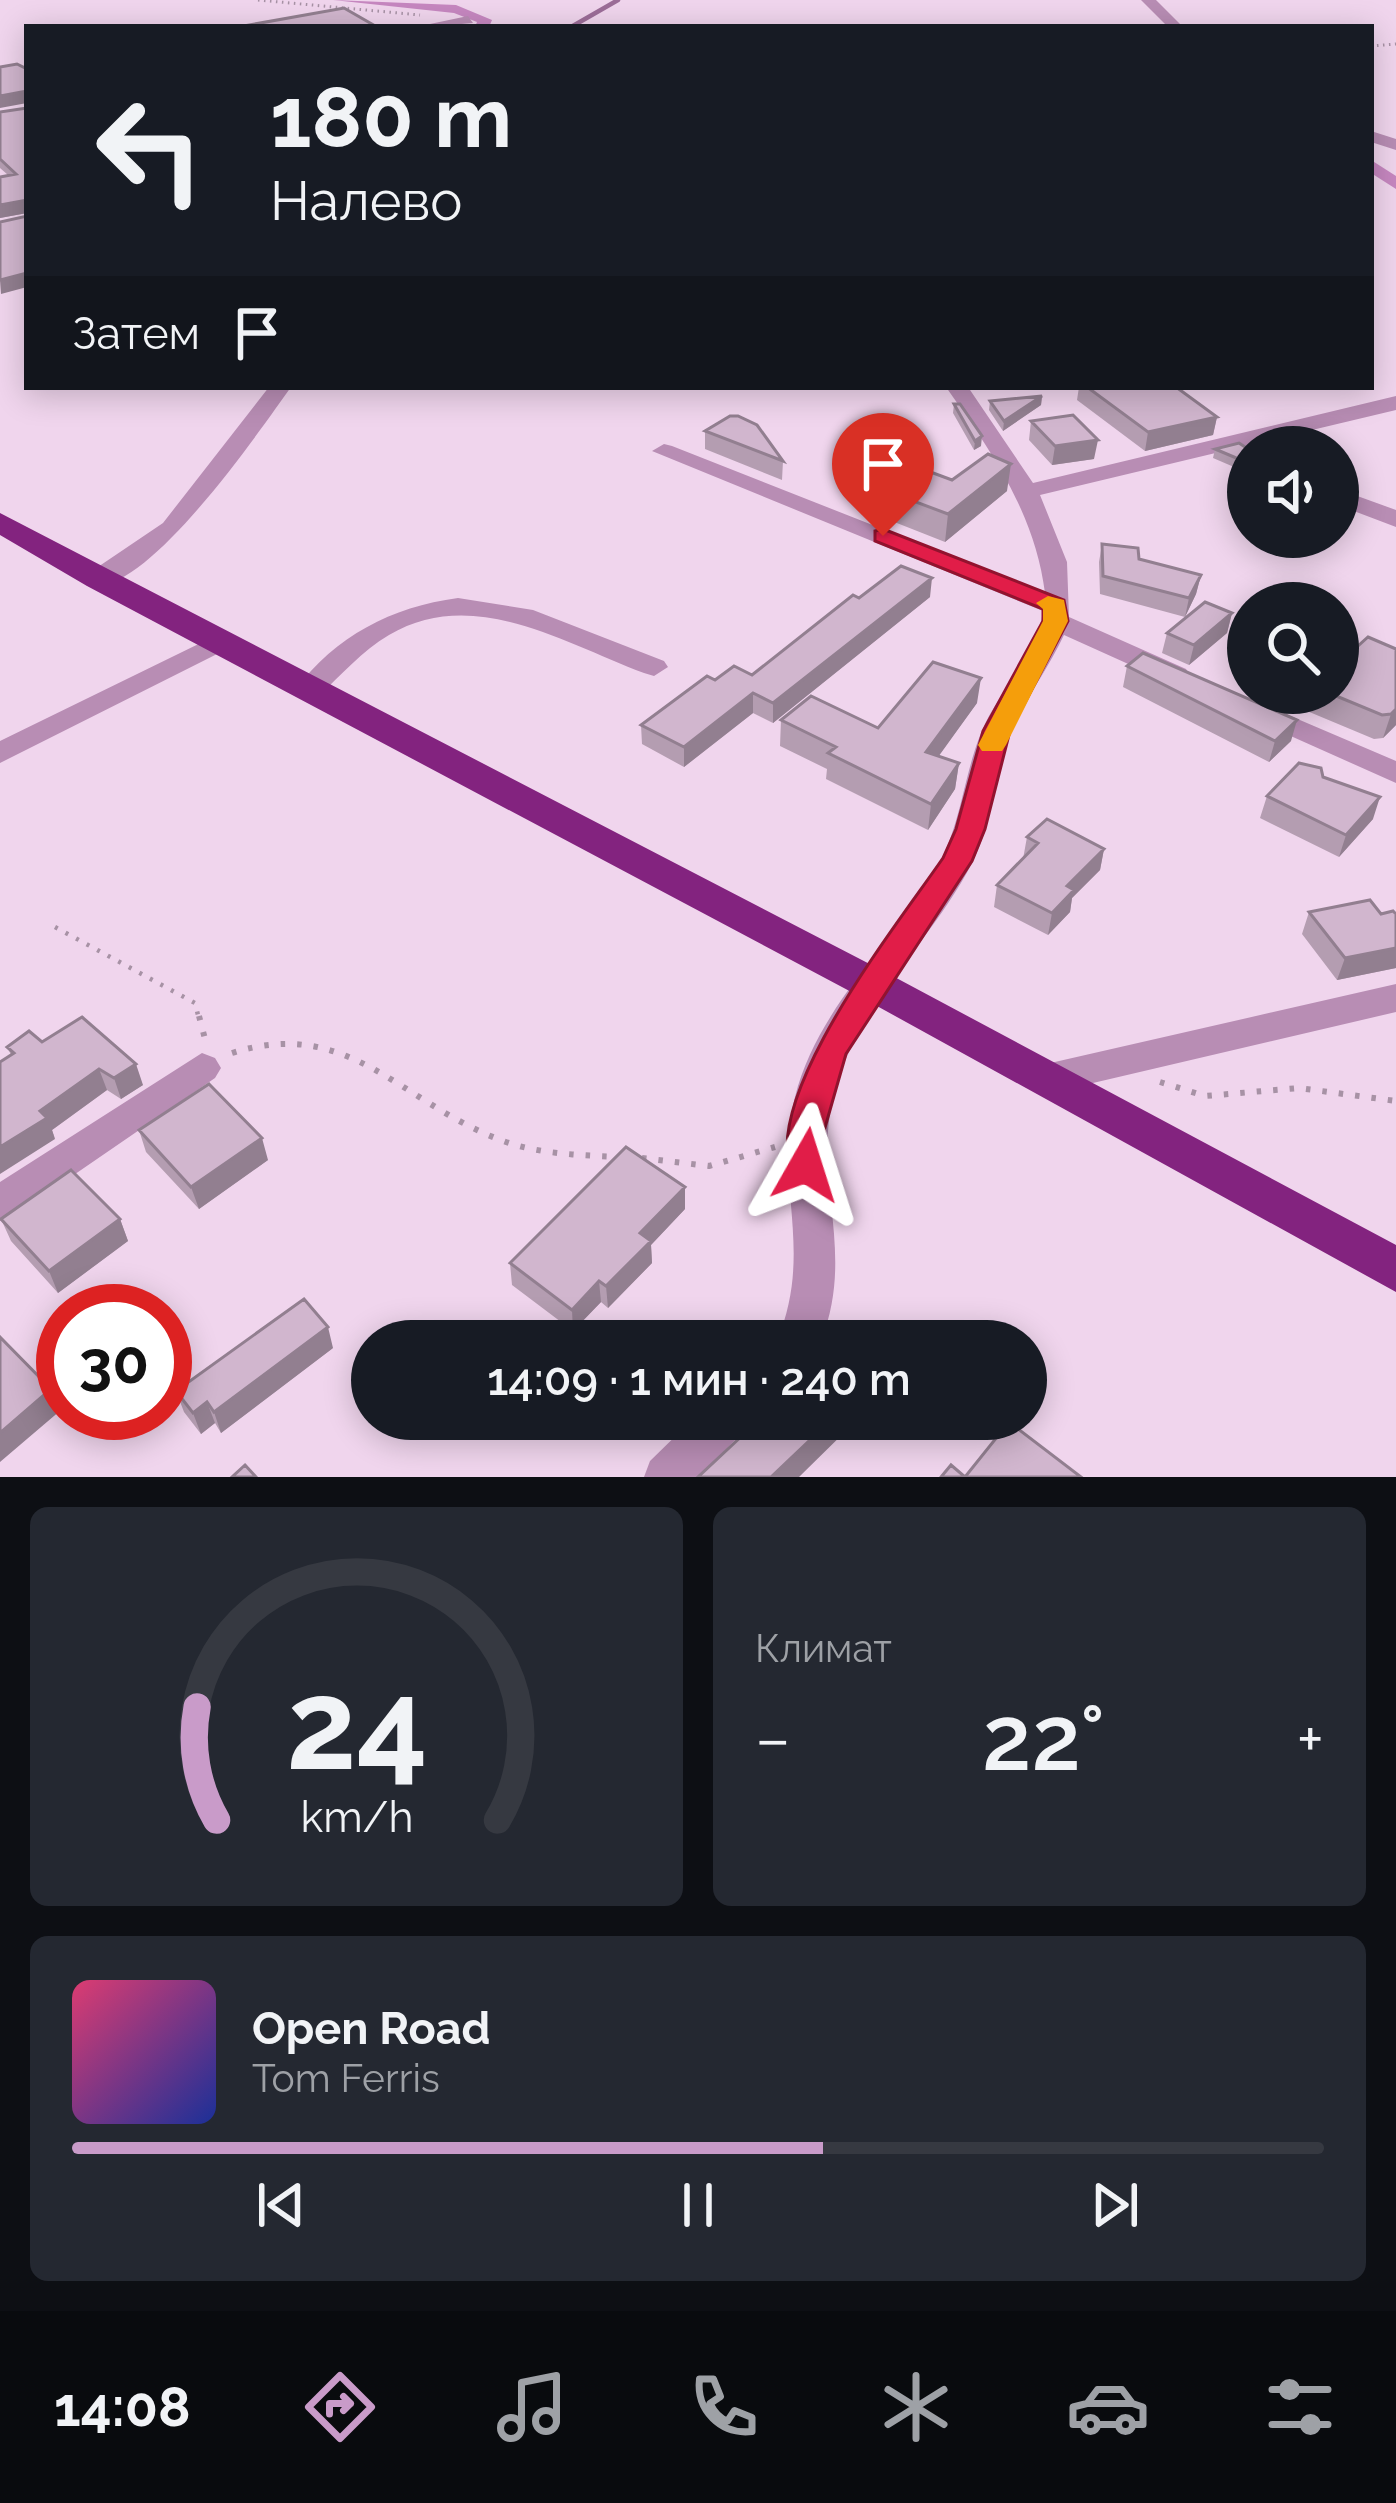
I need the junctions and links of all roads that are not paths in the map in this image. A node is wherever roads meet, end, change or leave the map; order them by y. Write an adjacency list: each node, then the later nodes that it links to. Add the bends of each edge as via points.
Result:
1 (1148, 0): 4 (street)
2 (468, 20): 3 (street)
3 (449, 24)
4 (1173, 24)
5 (278, 390): 15 (street, via 172,528)
6 (959, 390): 11 (street)
7 (1396, 404): 8 (street)
8 (1220, 448): 10 (street); 11 (street)
9 (664, 451): 16 (street)
10 (1227, 451)
11 (1028, 491): 16 (street, via 1051,561)
12 (1359, 504): 13 (street)
13 (1396, 519)
14 (0, 522): 15 (highway)
15 (98, 579): 17 (highway)
16 (1055, 613): 21 (street); 22 (street, via 996,731 957,861)
17 (219, 643): 19 (highway); 20 (street)
18 (654, 667): 19 (street, via 512,609 470,606 384,625)
19 (309, 690): 22 (highway)
20 (0, 753)
21 (1396, 773)
22 (872, 984): 25 (highway); 28 (street, via 830,1051 807,1131 821,1276)
23 (1396, 998): 25 (street)
24 (202, 1068): 26 (street)
25 (1046, 1079): 27 (highway)
26 (0, 1204)
27 (1396, 1270)
28 (810, 1320)
29 (704, 1440): 30 (street)
30 (667, 1477)

